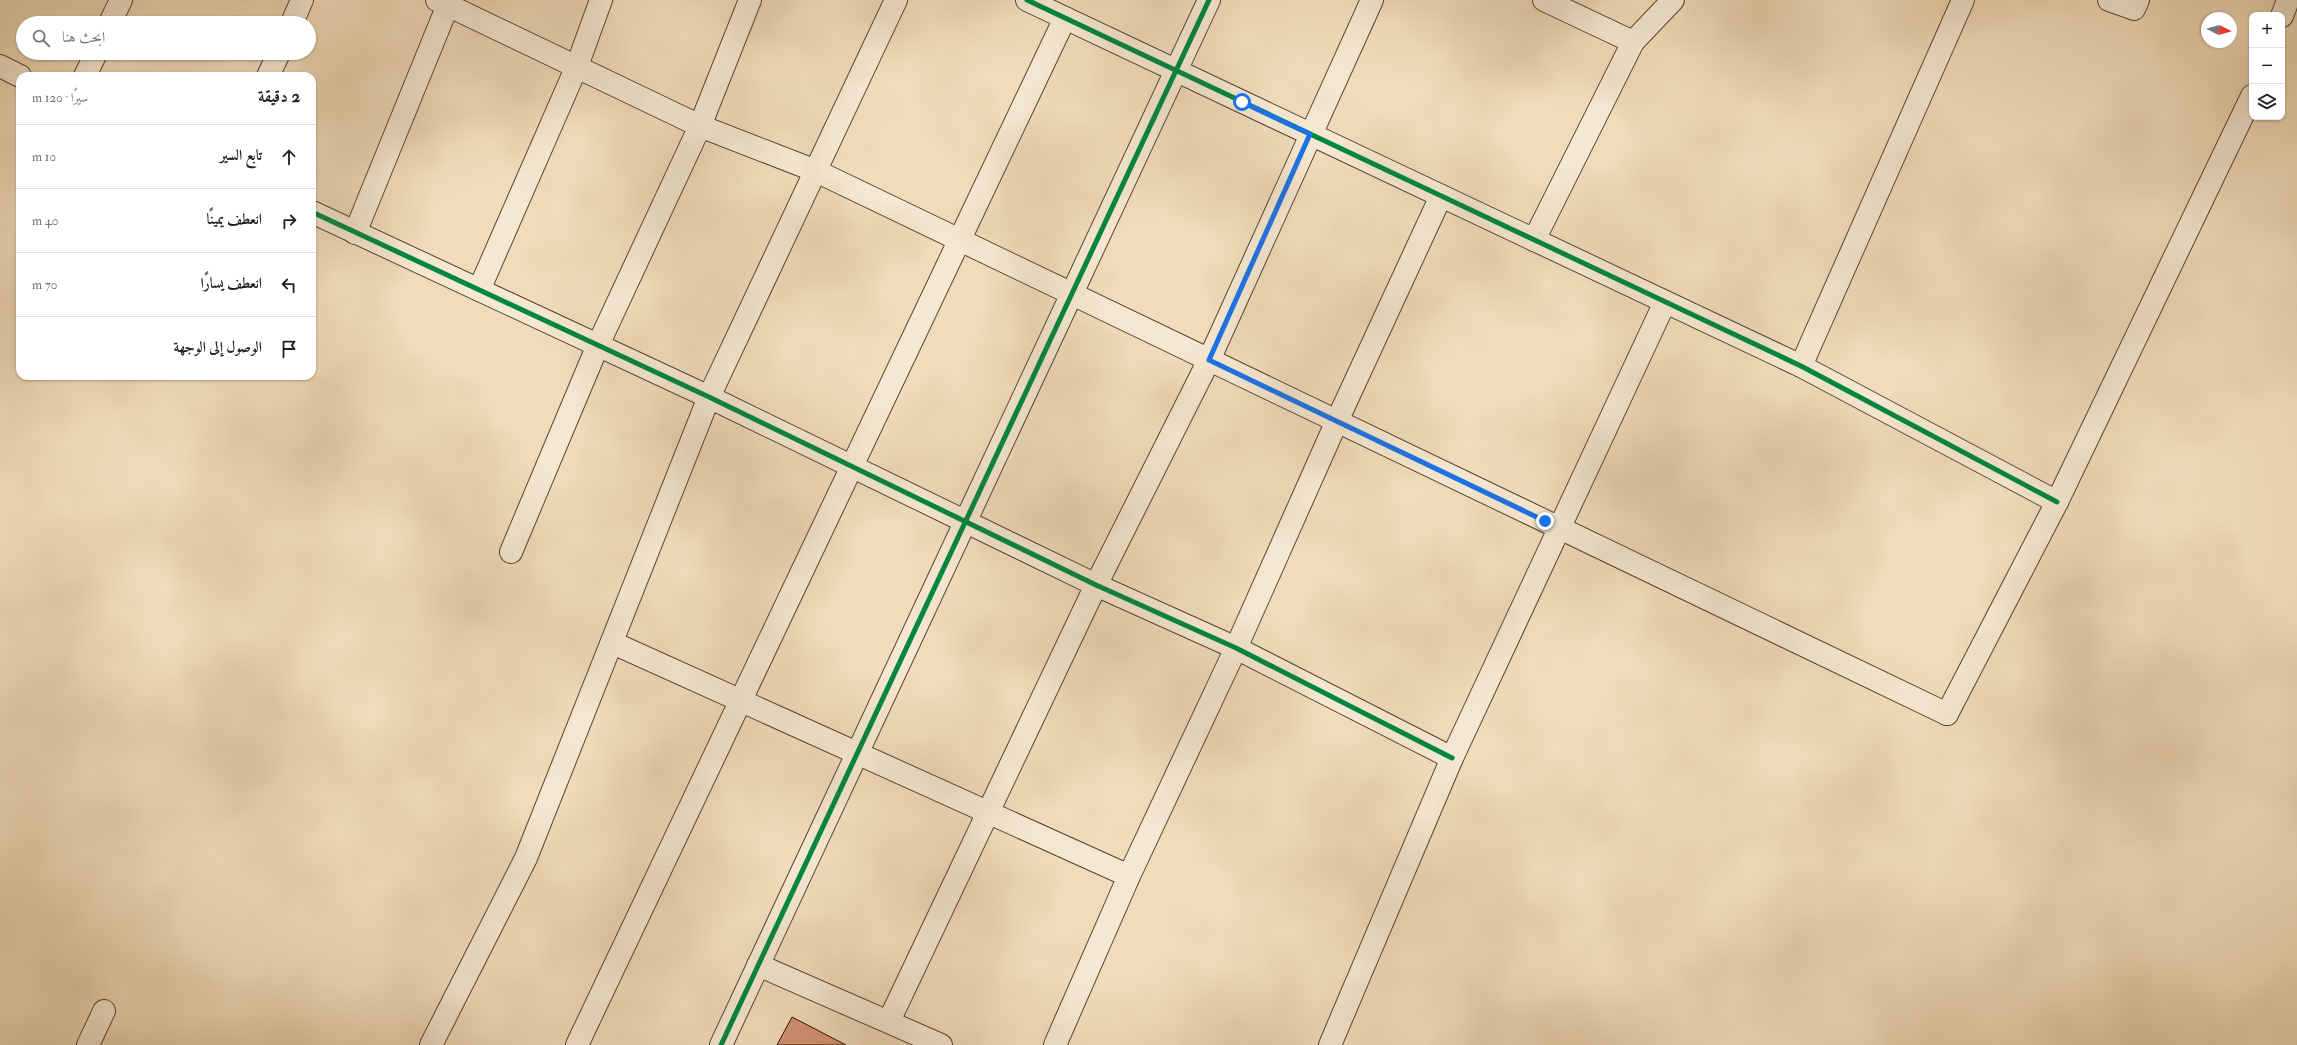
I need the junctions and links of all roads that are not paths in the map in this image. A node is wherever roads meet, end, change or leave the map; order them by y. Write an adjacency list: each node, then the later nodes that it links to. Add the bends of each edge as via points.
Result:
1 (120, 0): 17 (street)
2 (302, 0): 18 (street)
3 (601, 0): 24 (street)
4 (750, 0): 30 (street)
5 (896, 0): 32 (street)
6 (1027, 0): 19 (street)
7 (1209, 0): 25 (street)
8 (1372, 0): 31 (street)
9 (1544, 0): 20 (street)
10 (1673, 0): 20 (street)
11 (1963, 0): 43 (street)
12 (2109, 0): 13 (street, via 2134,9)
13 (2138, 0)
14 (2288, 0): 16 (street)
15 (445, 2): 24 (street); 35 (street)
16 (2284, 12)
17 (113, 16)
18 (295, 16)
19 (1065, 18): 25 (street); 36 (street)
20 (1633, 42): 37 (street)
21 (93, 60): 26 (street)
22 (275, 60): 27 (street)
23 (0, 66): 28 (street)
24 (577, 66): 30 (street); 38 (street)
25 (1175, 70): 31 (street); 39 (street)
26 (87, 72)
27 (270, 72)
28 (16, 74)
29 (2249, 102): 47 (street)
30 (700, 126): 32 (street); 41 (street)
31 (1310, 134): 33 (street); 42 (street)
32 (816, 171): 36 (street); 44 (street)
33 (1441, 196): 37 (street); 45 (street)
34 (316, 214): 35 (street)
35 (355, 232): 38 (street)
36 (959, 240): 39 (street); 46 (street)
37 (1534, 240): 40 (street)
38 (479, 290): 41 (street)
39 (1072, 294): 42 (street); 48 (street)
40 (1665, 302): 43 (street); 49 (street)
41 (598, 345): 44 (street); 50 (street)
42 (1209, 360): 45 (street); 51 (street)
43 (1802, 366): 47 (street)
44 (709, 397): 46 (street); 52 (street)
45 (1337, 421): 49 (street); 53 (street)
46 (852, 466): 48 (street); 54 (street)
47 (2057, 502): 49 (street, via 1947,714)
48 (965, 521): 51 (street); 55 (street)
49 (1559, 527): 56 (street)
50 (511, 552)
51 (1096, 585): 53 (street); 57 (street)
52 (613, 642): 54 (street); 63 (street, via 526,858)
53 (1236, 648): 56 (street); 58 (street)
54 (741, 700): 55 (street); 64 (street)
55 (857, 752): 57 (street); 59 (street)
56 (1452, 758): 68 (street)
57 (988, 812): 58 (street); 61 (street)
58 (1129, 876): 67 (street)
59 (758, 965): 61 (street); 65 (street)
60 (104, 1011): 62 (street)
61 (889, 1021): 66 (street)
62 (88, 1045)
63 (431, 1045)
64 (577, 1045)
65 (721, 1045)
66 (941, 1045)
67 (1055, 1045)
68 (1330, 1045)

